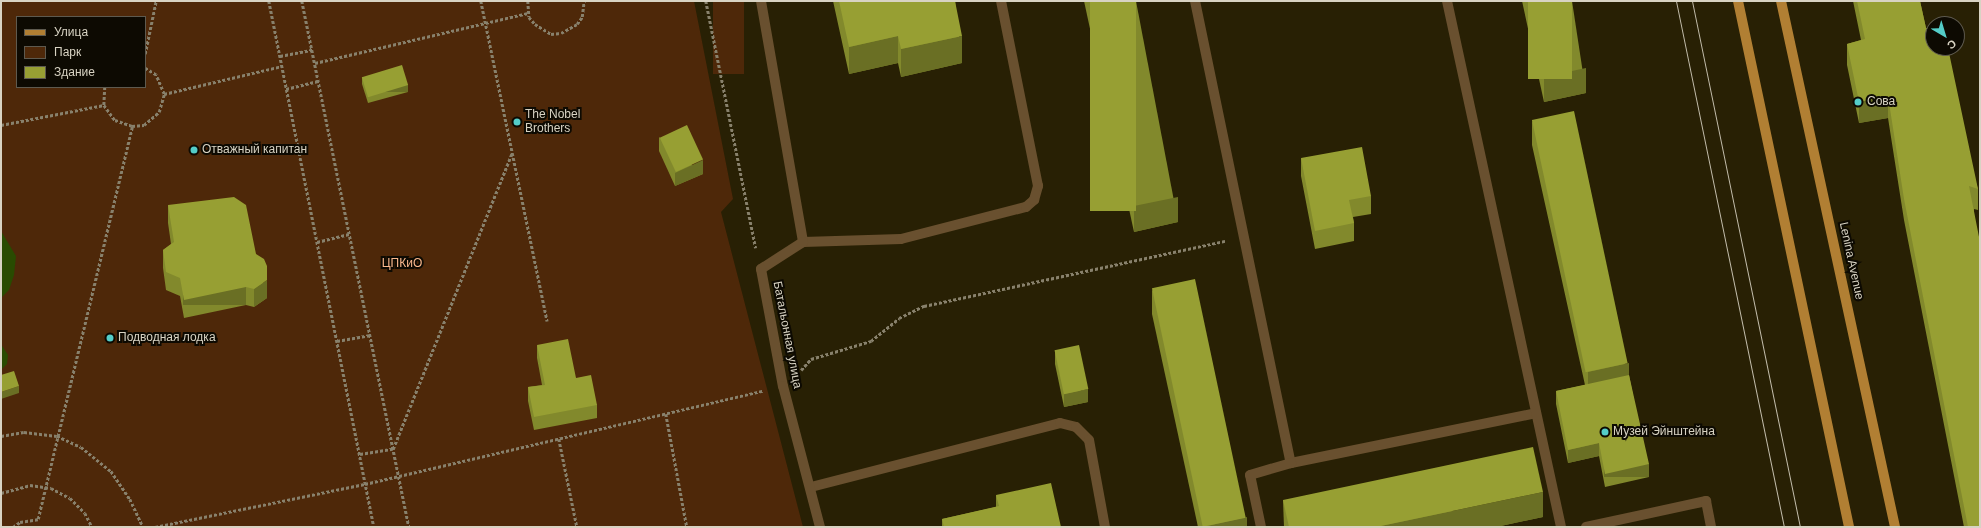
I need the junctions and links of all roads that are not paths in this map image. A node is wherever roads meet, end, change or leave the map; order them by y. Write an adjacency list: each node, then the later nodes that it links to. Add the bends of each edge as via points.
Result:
1 (761, 1): 7 (street)
2 (1001, 1): 7 (street, via 1038,186 1034,200 1026,207 902,239)
3 (1195, 1): 9 (street)
4 (1447, 1): 8 (street)
5 (1738, 1): 17 (main road)
6 (1782, 1): 18 (main road, Lenina Avenue)
7 (803, 242): 10 (street, Батальонная улица, via 761,269 783,386)
8 (1536, 413): 9 (street); 14 (street)
9 (1291, 463): 13 (street, via 1250,475)
10 (811, 487): 11 (street, Батальонная улица); 12 (street, via 1060,423 1076,427 1089,440)
11 (820, 527)
12 (1105, 527)
13 (1261, 527)
14 (1561, 527)
15 (1586, 527): 16 (street, via 1706,502)
16 (1711, 527)
17 (1849, 527)
18 (1895, 527)

